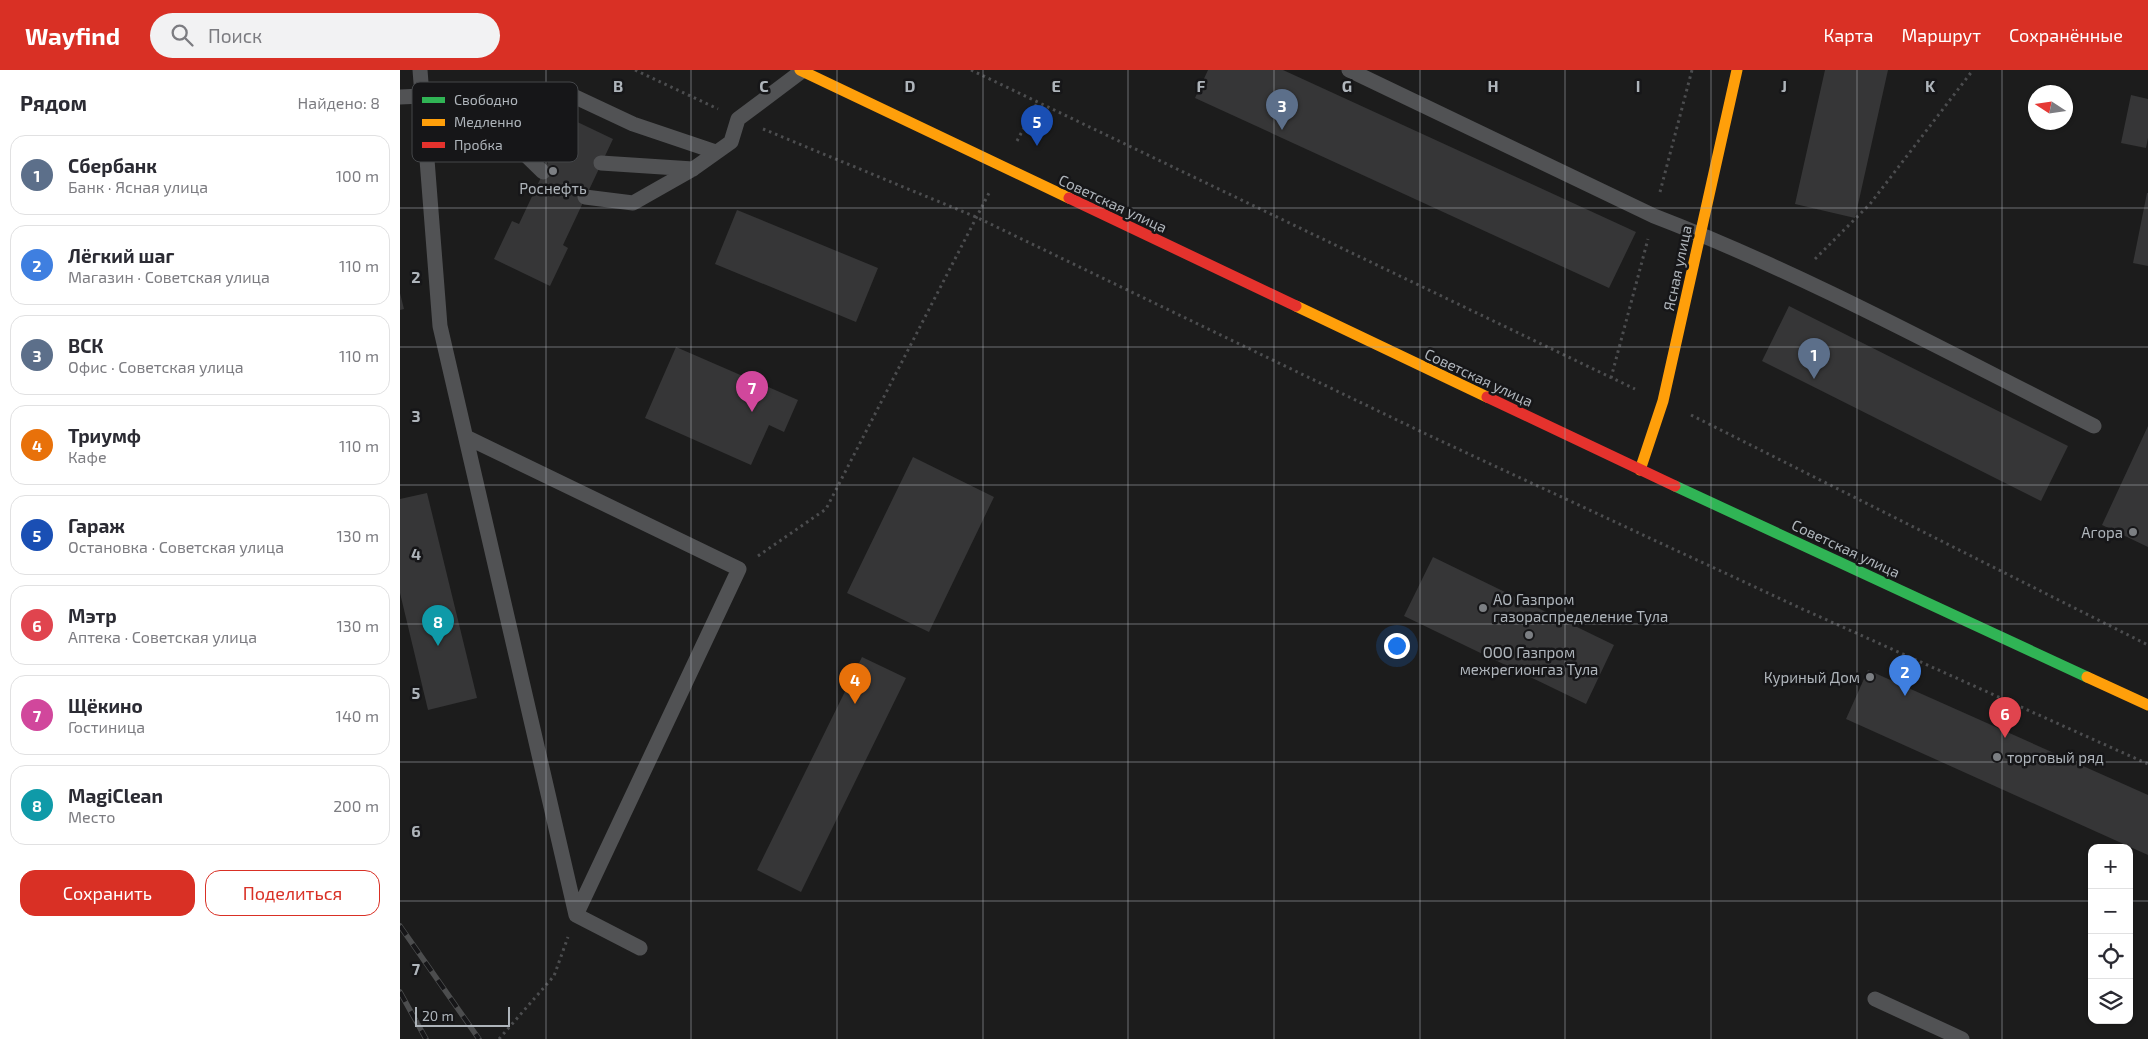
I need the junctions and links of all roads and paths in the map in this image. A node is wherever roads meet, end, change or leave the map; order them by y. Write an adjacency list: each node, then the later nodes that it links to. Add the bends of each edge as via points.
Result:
1 (635, 70): 8 (path)
2 (801, 70): 8 (lane); 22 (main road, Советская улица)
3 (971, 70): 19 (path)
4 (1349, 70): 17 (lane, via 1654,216)
5 (1737, 70): 17 (main road, Ясная улица)
6 (1973, 70): 18 (path, via 1870,204)
7 (578, 98): 9 (lane, via 633,124)
8 (738, 119): 9 (lane, via 731,142); 16 (path)
9 (716, 152): 13 (lane)
10 (427, 162): 21 (lane, via 440,326)
11 (534, 162): 14 (lane)
12 (601, 163): 13 (lane)
13 (693, 169): 15 (lane, via 633,203)
14 (544, 172)
15 (585, 197)
16 (976, 217): 23 (path, via 826,509); 26 (path, via 1426,434 1798,607)
17 (1699, 234): 18 (lane); 19 (main road, Ясная улица)
18 (1796, 278): 20 (lane)
19 (1663, 401): 22 (main road, Ясная улица); 24 (path)
20 (2094, 426)
21 (466, 437): 23 (lane); 27 (lane)
22 (1640, 470): 25 (main road, Советская улица)
23 (738, 569): 27 (lane)
24 (2148, 645)
25 (2148, 704)
26 (2148, 764)
27 (576, 915): 28 (lane); 30 (path, via 554,976)
28 (640, 948)
29 (1875, 998): 31 (lane)
30 (499, 1039)
31 (1962, 1039)

